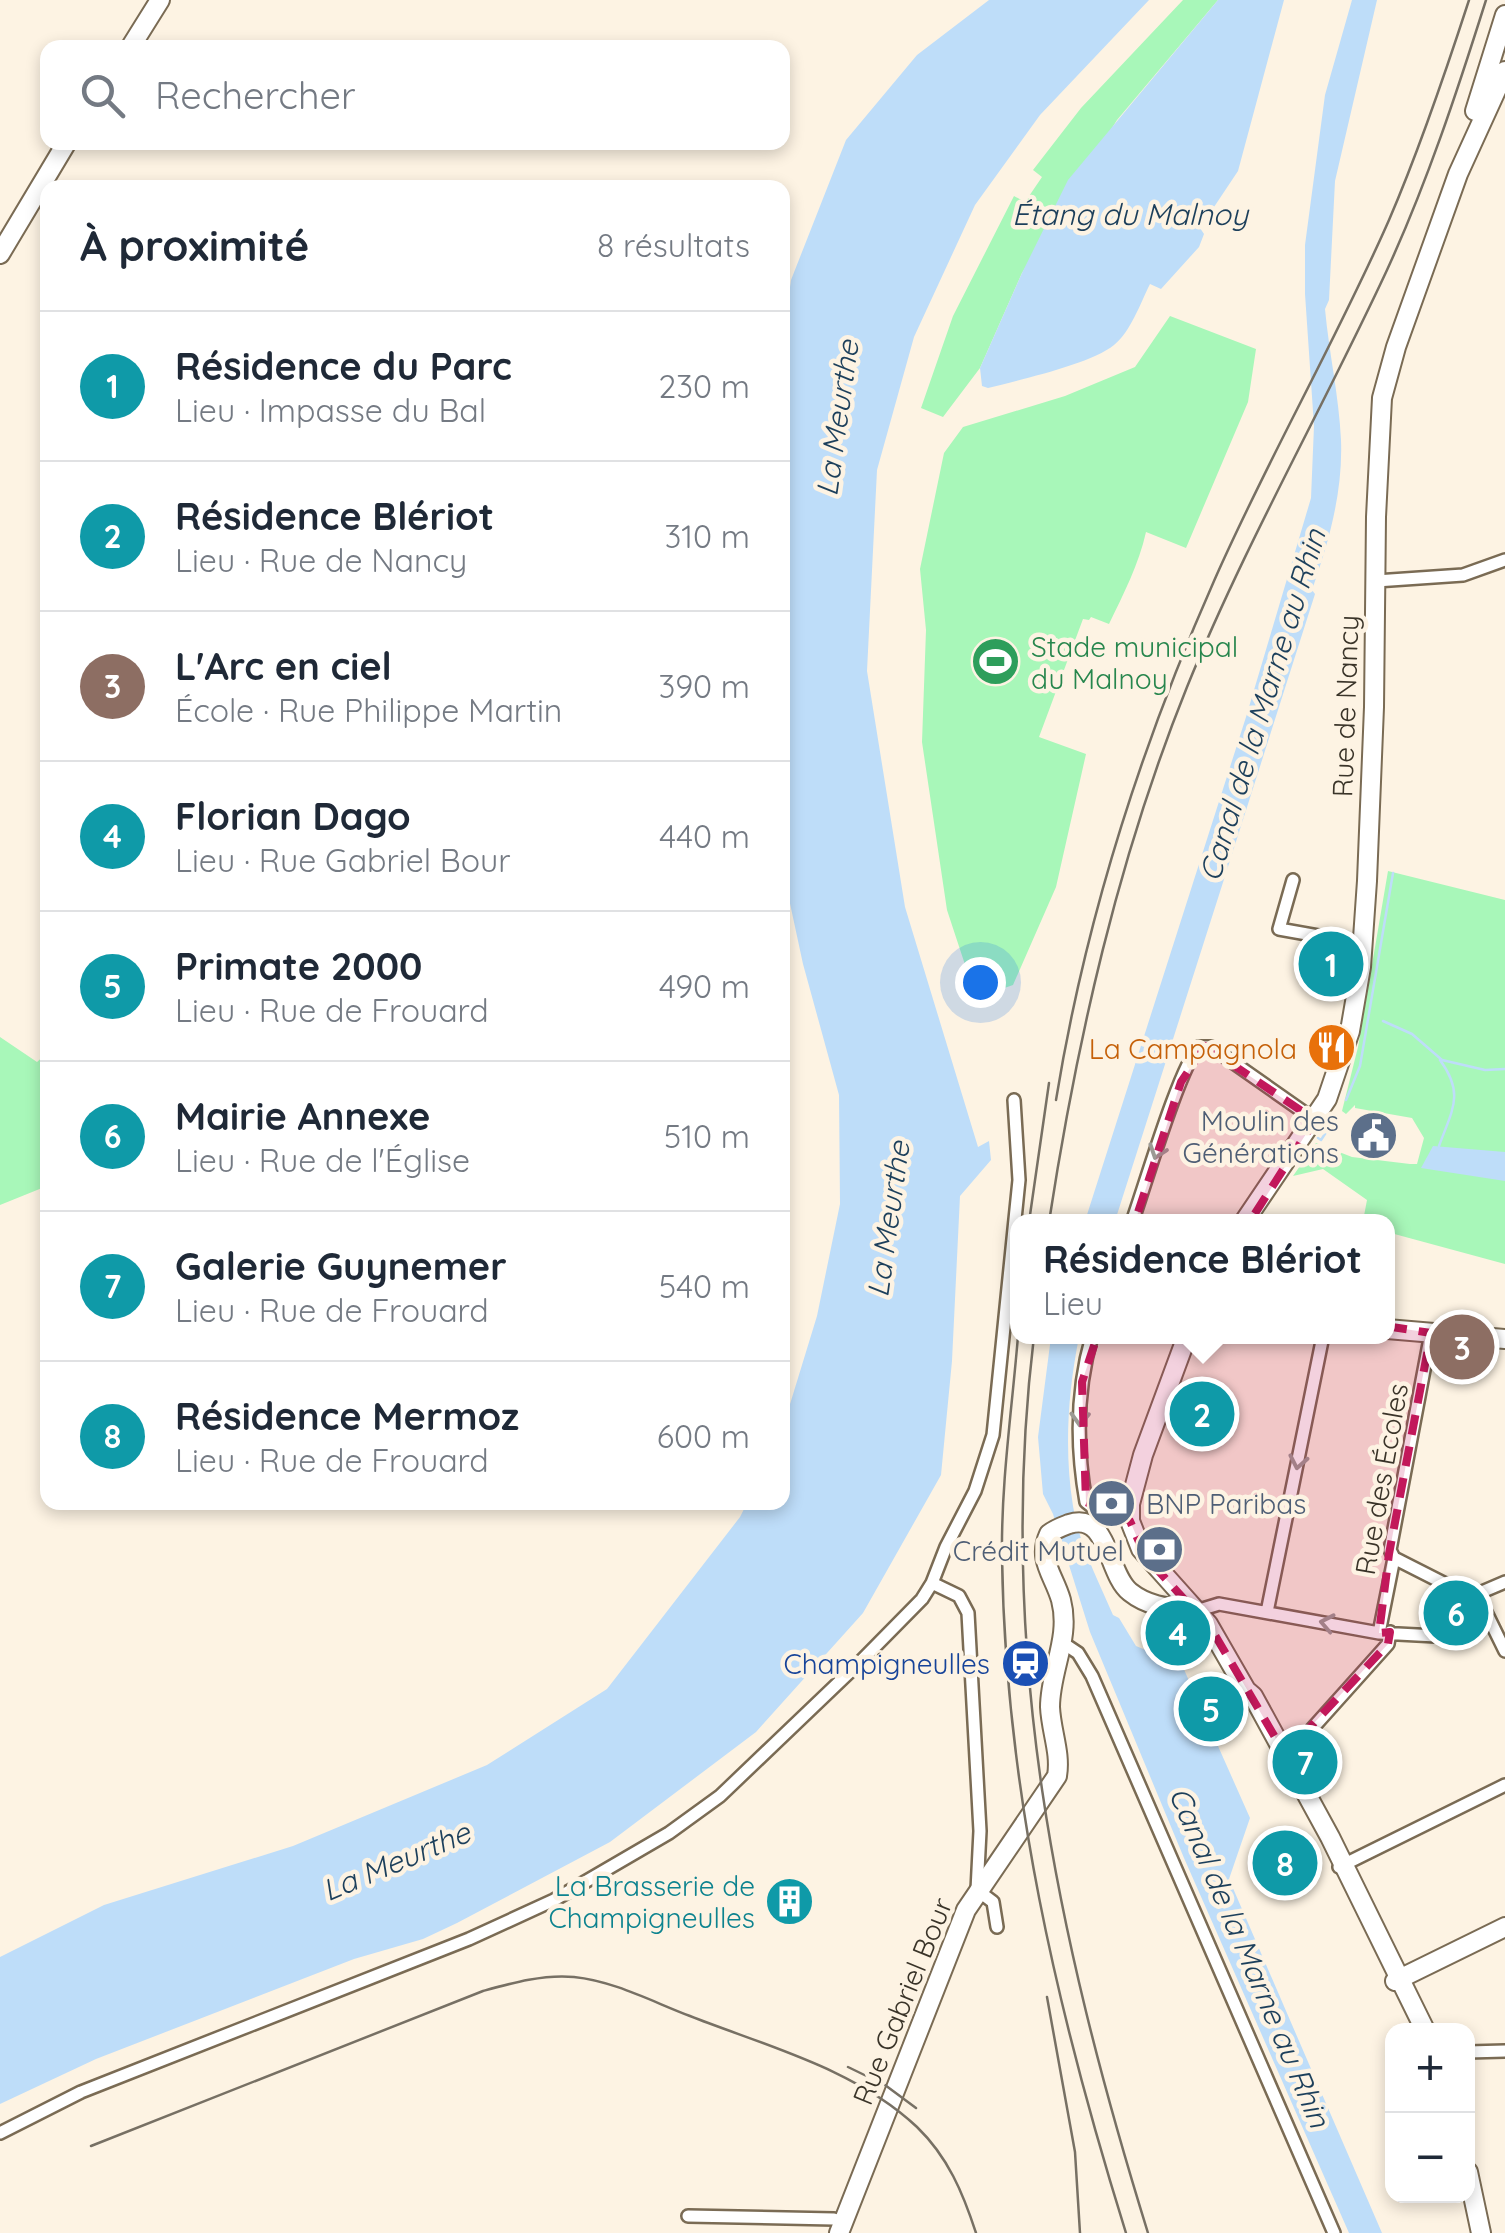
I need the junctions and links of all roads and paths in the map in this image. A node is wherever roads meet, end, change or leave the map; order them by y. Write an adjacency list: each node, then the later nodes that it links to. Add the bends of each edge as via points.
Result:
1 (160, 0): 3 (main road)
2 (1505, 15): 6 (main road)
3 (135, 40)
4 (1505, 72): 6 (main road)
5 (62, 150): 7 (main road)
6 (1458, 174): 11 (main road, Rue de Nancy, via 1384,388)
7 (44, 180)
8 (40, 187): 9 (main road)
9 (0, 254)
10 (1505, 560): 11 (street, via 1464,574)
11 (1376, 581): 13 (main road, Rue de Nancy)
12 (1293, 880): 13 (street, via 1280,929)
13 (1363, 944): 15 (main road, Rue de Nancy, via 1344,1054)
14 (1014, 1100): 16 (street)
15 (1315, 1120): 17 (street, one-way to 17, via 1205,1046 1193,1052); 18 (main road, Rue de Nancy)
16 (1016, 1214)
17 (1135, 1214)
18 (1250, 1214)
19 (1010, 1269): 30 (street, via 993,1436)
20 (1395, 1330): 21 (main road)
21 (1431, 1333): 22 (main road); 27 (street, Rue des Écoles, via 1402,1473)
22 (1505, 1339)
23 (1090, 1344): 26 (street, one-way to 26, via 1078,1424 1086,1502)
24 (1183, 1344): 26 (main road, via 1143,1455)
25 (1321, 1344): 34 (street, one-way to 34)
26 (1130, 1521): 28 (main road, via 1141,1550)
27 (1394, 1558): 31 (street, via 1458,1592); 36 (street, Rue des Écoles)
28 (1168, 1581): 32 (main road); 33 (main road)
29 (1505, 1582): 31 (street)
30 (932, 1583): 41 (street, via 958,1596 968,1613 980,1831); 50 (street, via 751,1769 652,1843 508,1923 81,2092)
31 (1477, 1594): 35 (street)
32 (1142, 1599): 33 (main road); 37 (main road, Rue Gabriel Bour, via 1123,1585 1100,1534 1081,1522 1053,1530 1044,1561 1061,1601)
33 (1196, 1611): 34 (street, via 1219,1604); 39 (main road, via 1253,1696)
34 (1267, 1612): 36 (street, one-way to 34)
35 (1490, 1622): 36 (street, via 1455,1637); 38 (street)
36 (1384, 1633): 39 (street, via 1388,1644)
37 (1063, 1642): 41 (main road, Rue Gabriel Bour, via 1051,1702 1057,1776); 55 (street, via 1092,1676)
38 (1505, 1651)
39 (1282, 1756): 42 (main road)
40 (1505, 1785): 42 (street)
41 (995, 1848): 43 (main road, Rue Gabriel Bour)
42 (1341, 1866): 46 (main road)
43 (977, 1890): 45 (street, via 993,1902); 54 (main road, Rue Gabriel Bour)
44 (1505, 1926): 46 (main road)
45 (996, 1927)
46 (1398, 1980): 47 (main road)
47 (1419, 2023)
48 (1505, 2050): 49 (street)
49 (1475, 2052)
50 (0, 2133)
51 (1467, 2203): 56 (main road)
52 (1473, 2203): 56 (main road)
53 (688, 2216): 54 (street, via 834,2219)
54 (841, 2228)
55 (1334, 2233)
56 (1478, 2233)

